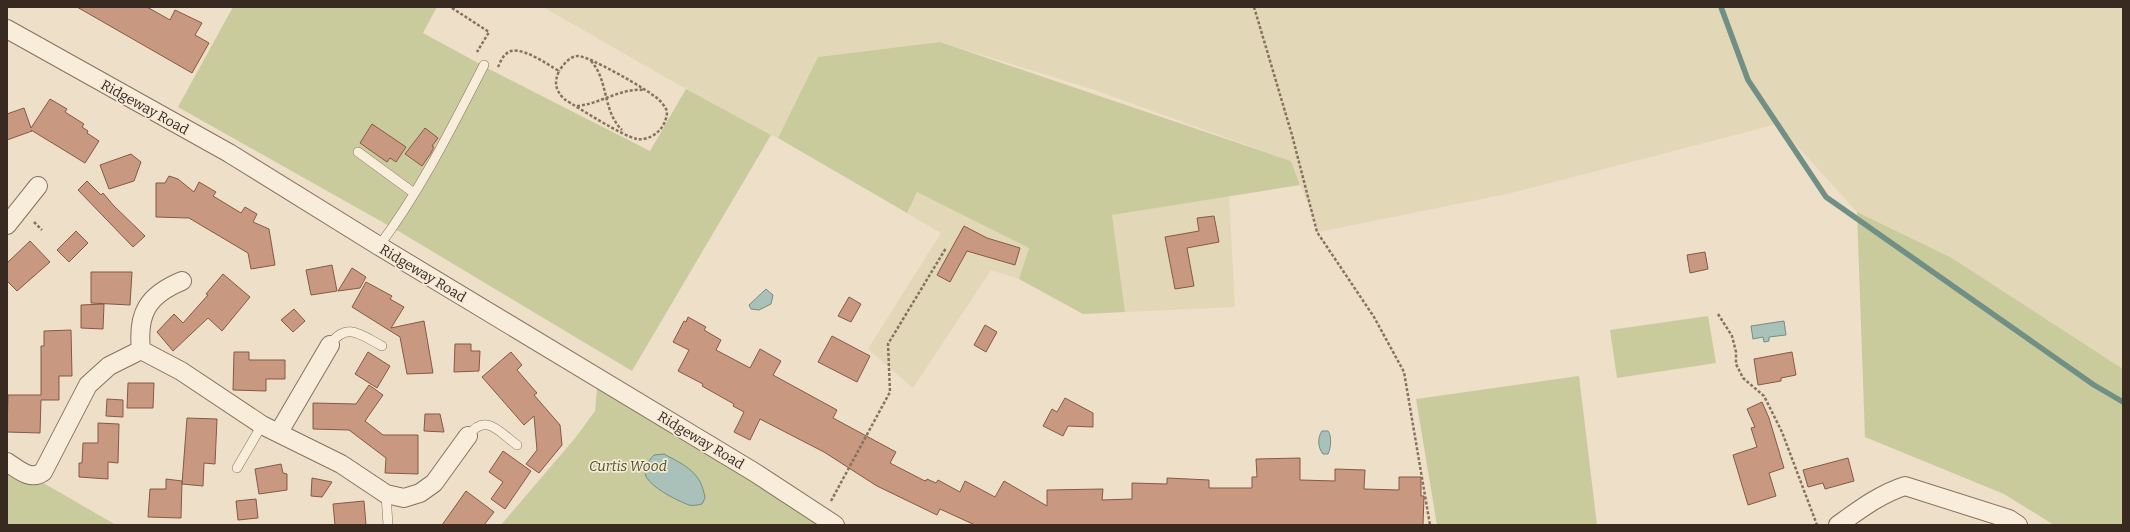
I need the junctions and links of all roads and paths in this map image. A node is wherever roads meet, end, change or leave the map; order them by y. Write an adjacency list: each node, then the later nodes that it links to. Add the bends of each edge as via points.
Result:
1 (1254, 7): 31 (path, via 1292,135 1317,232 1374,317 1404,372)
2 (452, 8): 5 (path, via 489,32 477,53 477,60)
3 (7, 29): 15 (street, Ridgeway Road, via 229,153)
4 (589, 59): 6 (path, via 582,56 572,57); 7 (path); 8 (path, via 603,82)
5 (484, 65): 6 (path, via 491,70 496,69 506,54 511,50 517,50); 13 (lane, via 440,150)
6 (559, 71): 9 (path, via 555,85 558,92)
7 (647, 91): 8 (path, via 629,91); 10 (path, via 658,98 665,107 667,117 664,124 655,135 646,139 636,139)
8 (606, 99): 9 (path); 10 (path, via 610,114)
9 (576, 106): 10 (path)
10 (624, 133)
11 (358, 152): 13 (lane)
12 (38, 186): 14 (street)
13 (414, 193): 15 (lane, via 394,227)
14 (7, 225)
15 (379, 246): 29 (street, Ridgeway Road, via 754,472)
16 (946, 248): 29 (path, via 888,344 890,392)
17 (182, 281): 21 (street, via 155,295 146,308 141,320)
18 (1718, 314): 32 (path, via 1732,336 1736,364 1743,378 1764,396 1782,432)
19 (330, 345): 20 (lane, via 336,336 346,331 354,332); 23 (street)
20 (382, 346)
21 (140, 350): 22 (street, via 180,371); 26 (street, via 109,366 88,385 43,472 38,476 28,475)
22 (262, 425): 23 (street); 27 (lane)
23 (279, 432): 28 (street, via 341,464)
24 (468, 436): 25 (lane, via 476,427 483,424 490,426); 28 (street, via 434,483 420,493 404,498)
25 (516, 445)
26 (7, 462)
27 (237, 468)
28 (386, 494): 30 (lane)
29 (829, 521)
30 (388, 525)
31 (1430, 525)
32 (1817, 525)
33 (1838, 525): 34 (street, via 1876,499 1906,486 2009,519)
34 (2018, 525)

